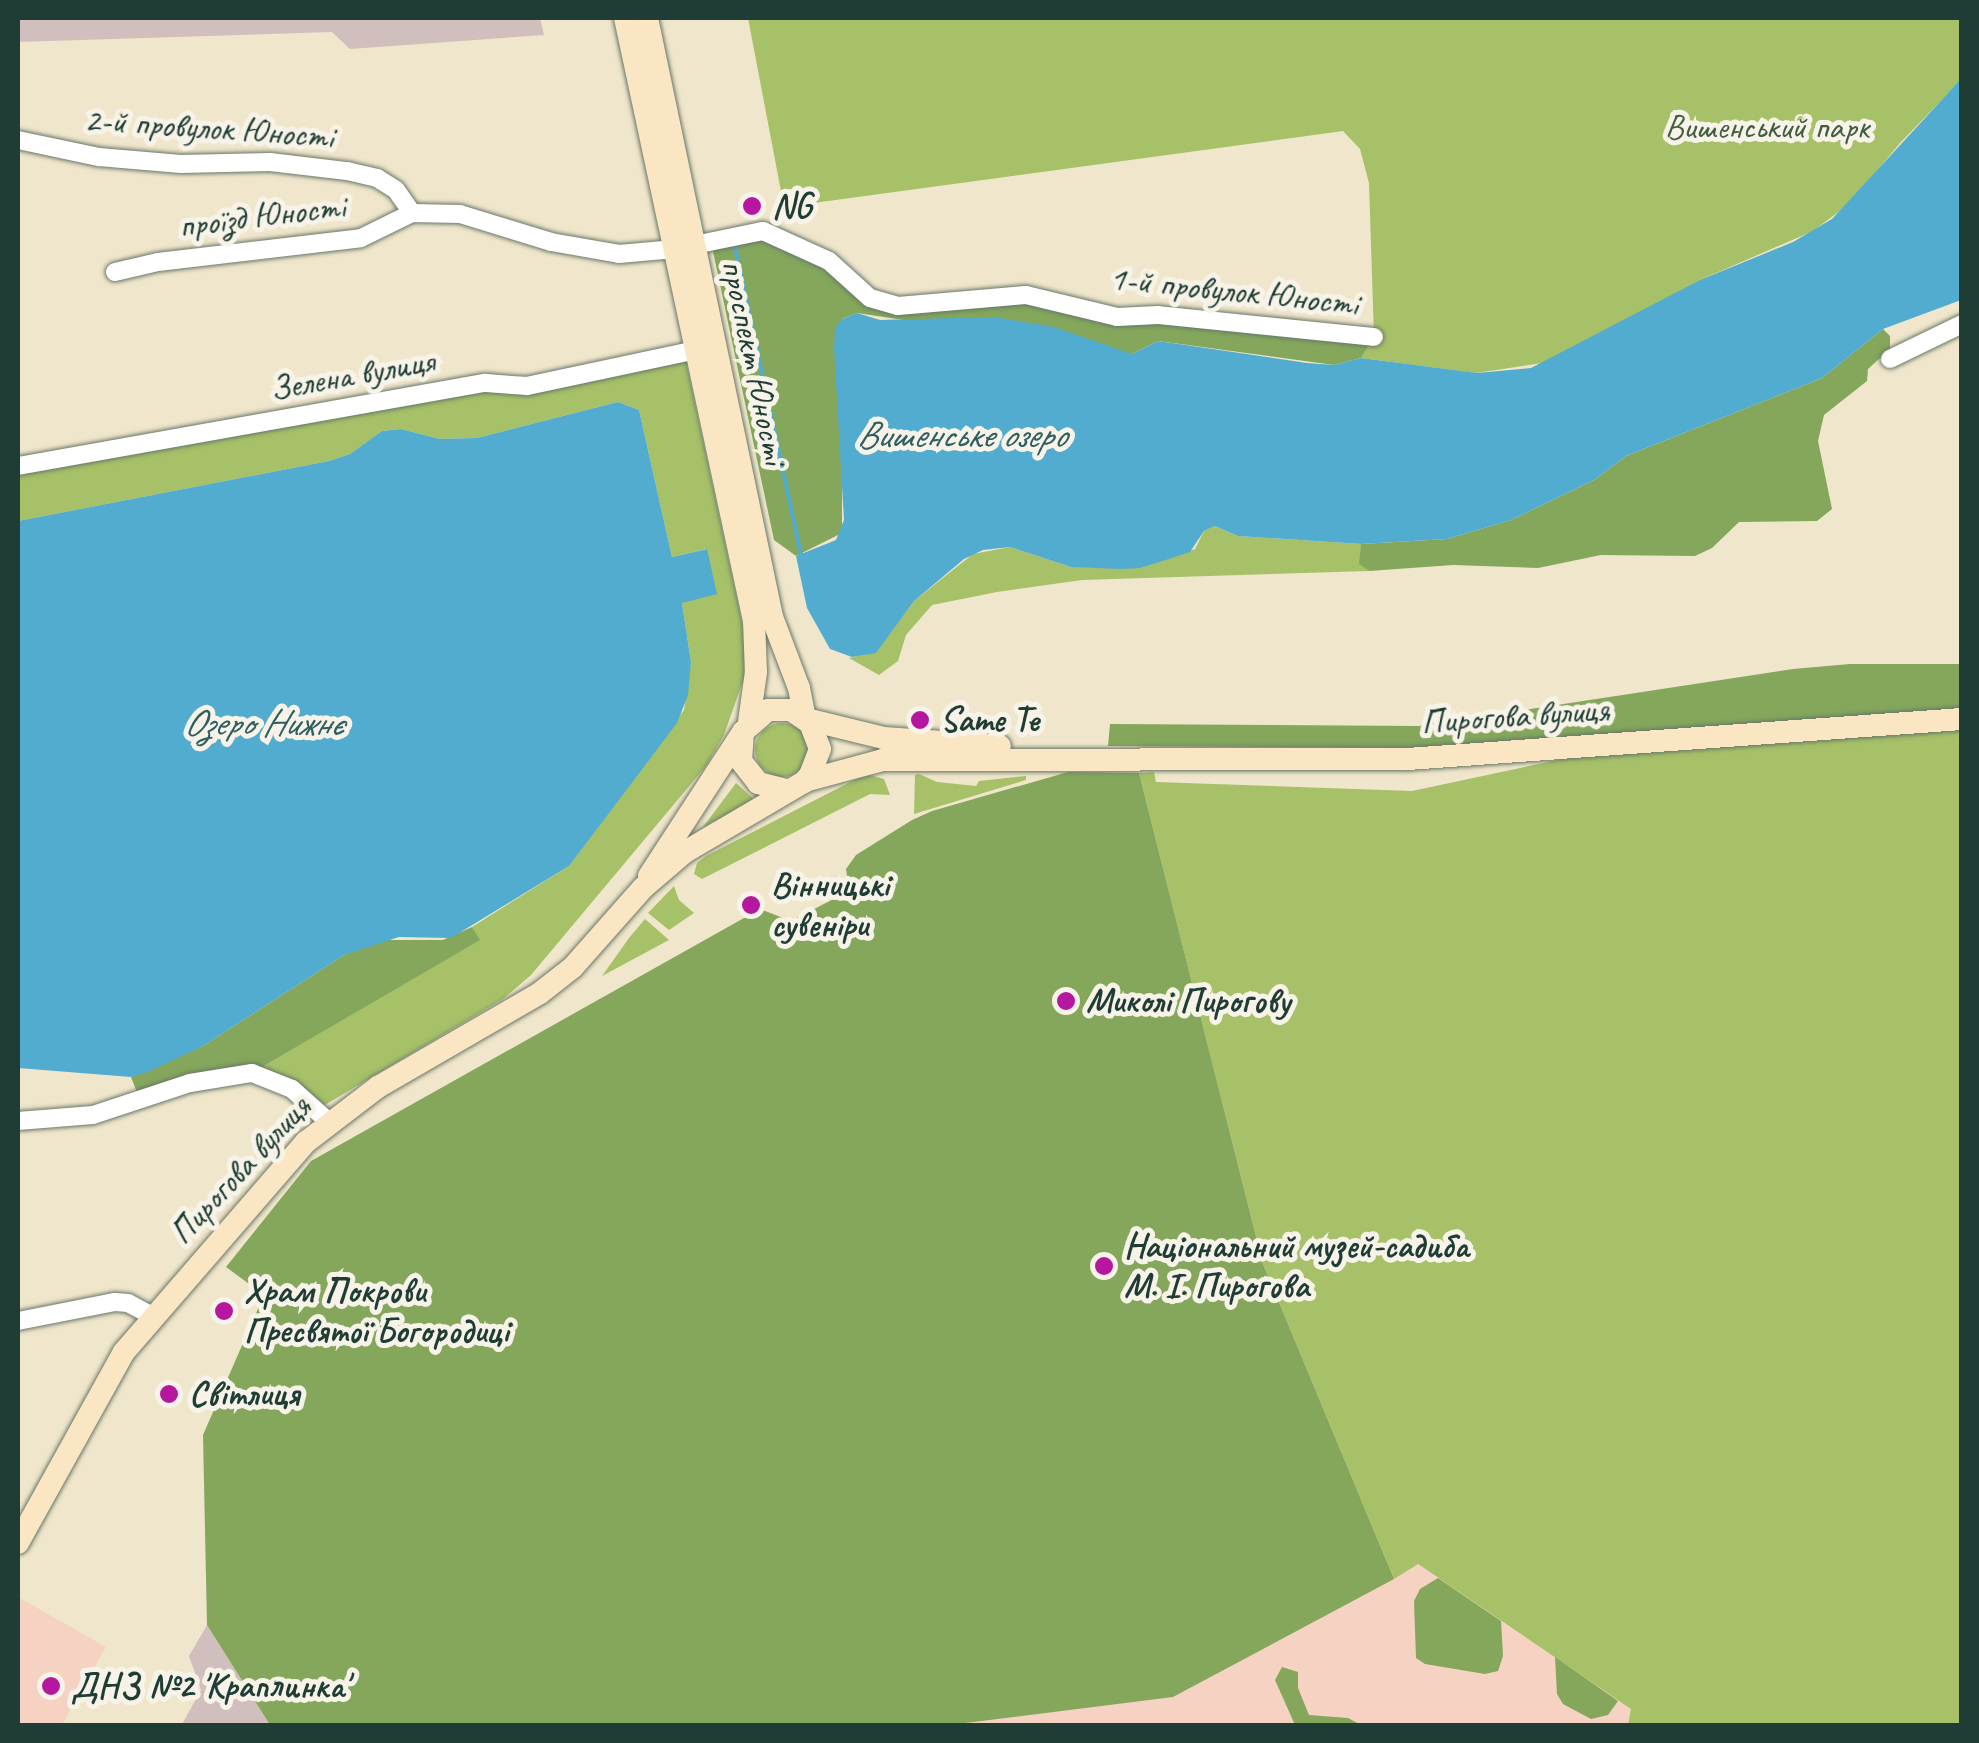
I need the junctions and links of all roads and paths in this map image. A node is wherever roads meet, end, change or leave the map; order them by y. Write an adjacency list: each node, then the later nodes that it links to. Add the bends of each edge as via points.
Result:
1 (625, 18): 5 (main road, проспект Юності)
2 (647, 18): 5 (main road, проспект Юності)
3 (18, 140): 4 (street, 2-й провулок Юності, via 99,157 347,171 396,190)
4 (412, 213): 5 (street, via 460,214 551,242 620,254); 6 (street, проїзд Юності, via 361,238)
5 (684, 248): 8 (street, 1-й провулок Юності, via 770,232 829,261 870,298 898,306 1026,295 1117,317 1158,315); 9 (main road, проспект Юності); 12 (main road, проспект Юності, via 772,616)
6 (115, 272)
7 (1962, 324): 10 (street)
8 (1374, 337)
9 (696, 350): 11 (street, Зелена вулиця, via 527,386 486,383); 15 (main road, проспект Юності, via 754,621 756,672)
10 (1890, 359)
11 (18, 466)
12 (799, 688): 13 (main road, проспект Юності); 16 (main road)
13 (806, 719): 15 (main road, via 780,709); 16 (main road, Пирогова вулиця); 18 (main road, via 818,735 818,763)
14 (1962, 719): 17 (main road, Пирогова вулиця, via 1408,758)
15 (746, 727): 18 (main road, via 741,760 747,774 758,783); 19 (main road, Пирогова вулиця)
16 (868, 734): 17 (main road, Пирогова вулиця)
17 (1073, 756): 18 (main road, Пирогова вулиця, via 883,760)
18 (795, 786): 19 (main road, Пирогова вулиця, via 685,852)
19 (643, 888): 21 (main road, Пирогова вулиця, via 557,981 378,1086)
20 (18, 1121): 21 (street, via 93,1115 190,1084 252,1073 292,1089)
21 (330, 1122): 22 (main road, Пирогова вулиця)
22 (154, 1317): 23 (street, via 122,1302); 24 (main road, Пирогова вулиця, via 116,1365)
23 (18, 1321)
24 (18, 1543)

